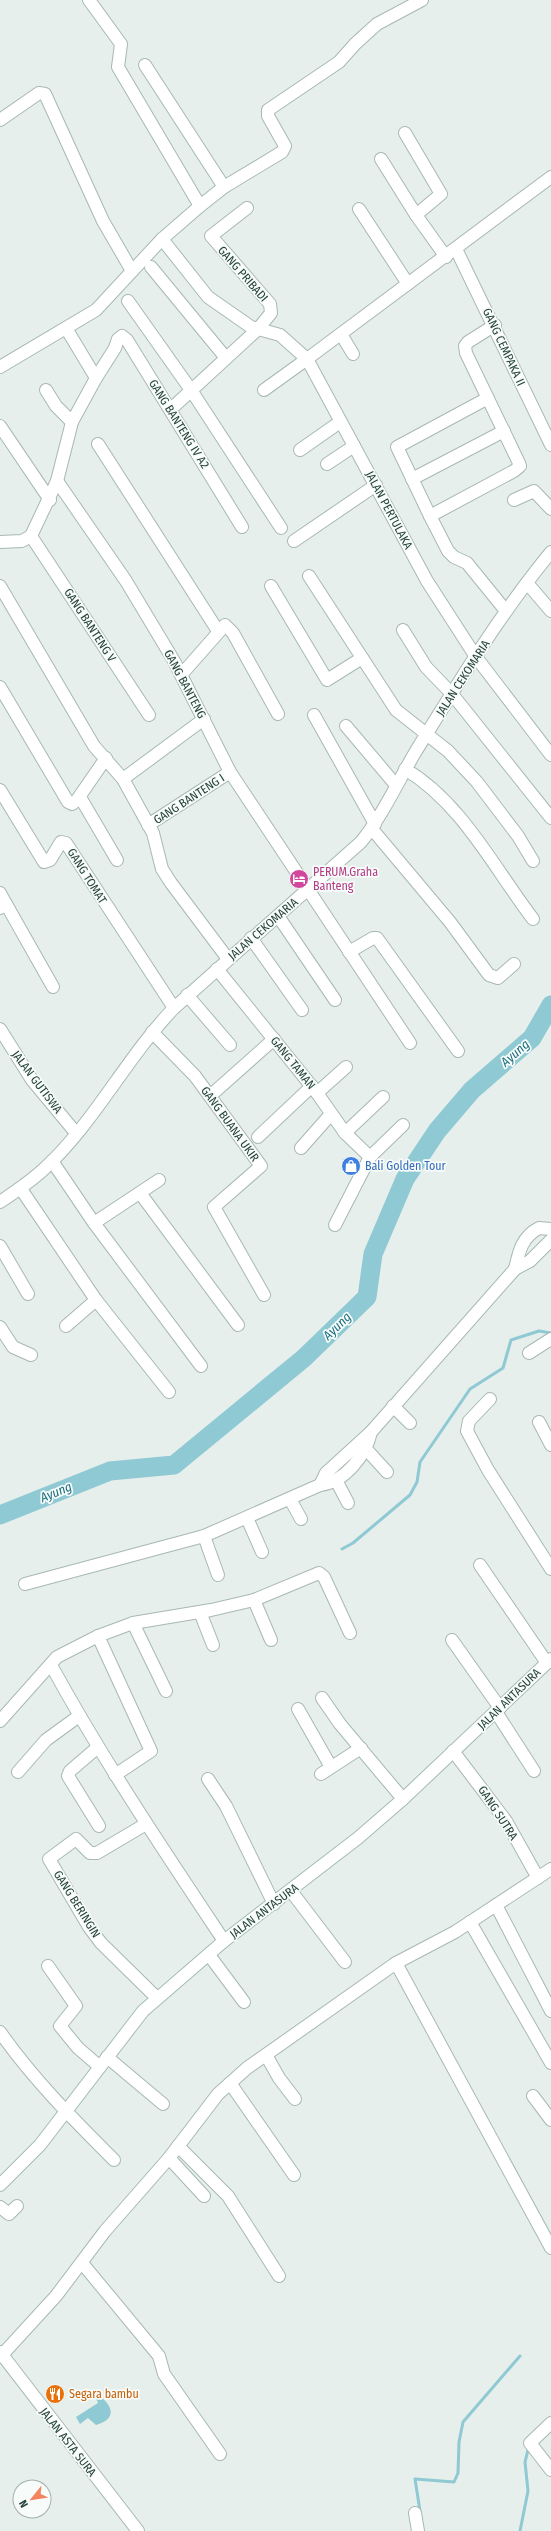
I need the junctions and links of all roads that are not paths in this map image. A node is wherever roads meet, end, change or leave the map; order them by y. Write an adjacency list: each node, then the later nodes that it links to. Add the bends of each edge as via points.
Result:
1 (89, 0): 9 (street, via 120,44 118,67)
2 (422, 0): 8 (street, via 377,24 339,62 268,110 268,116 284,149)
3 (145, 65): 8 (street)
4 (0, 120): 17 (street, via 38,93 45,94 103,221)
5 (405, 133): 12 (street, via 441,194)
6 (381, 159): 12 (street)
7 (551, 177): 14 (street)
8 (224, 186): 9 (street)
9 (200, 206): 13 (street)
10 (247, 208): 22 (street, GANG PRIBADI, via 211,236 270,304 270,317)
11 (359, 209): 18 (street)
12 (416, 215): 15 (street)
13 (162, 239): 17 (street); 22 (street, JALAN PERTULAKA, via 208,297 237,318)
14 (456, 249): 15 (street); 20 (street, GANG CEMPAKA II)
15 (446, 257): 18 (street)
16 (151, 266): 25 (street)
17 (132, 271): 21 (street, via 96,310)
18 (408, 284): 23 (street)
19 (128, 301): 30 (street)
20 (495, 325): 32 (street, via 465,346); 39 (street, GANG CEMPAKA II)
21 (66, 328): 27 (street); 28 (street)
22 (258, 329): 25 (street); 26 (street, JALAN PERTULAKA, via 280,335)
23 (341, 334): 24 (street); 26 (street)
24 (353, 354)
25 (226, 358): 30 (street)
26 (307, 359): 31 (street); 35 (street, JALAN PERTULAKA)
27 (0, 367)
28 (96, 378): 33 (street, GANG BANTENG IV A2, via 115,348 118,338 125,338); 34 (street)
29 (46, 390): 34 (street, via 56,406)
30 (191, 390): 33 (street); 51 (street)
31 (264, 390)
32 (488, 398): 37 (street); 43 (street, via 397,447)
33 (171, 409): 50 (street, GANG BANTENG IV A2)
34 (72, 422): 44 (street)
35 (340, 422): 40 (street, JALAN PERTULAKA); 41 (street)
36 (0, 426): 46 (street)
37 (504, 431): 43 (street); 49 (street, via 519,463 518,469)
38 (98, 444): 63 (street)
39 (551, 445)
40 (354, 446): 42 (street); 45 (street, JALAN PERTULAKA)
41 (300, 450)
42 (327, 464)
43 (412, 479): 49 (street)
44 (57, 481): 46 (street); 66 (street, GANG BANTENG, via 126,581)
45 (376, 485): 53 (street); 64 (street, JALAN PERTULAKA, via 427,581)
46 (50, 500): 52 (street)
47 (514, 500): 48 (street, via 534,491)
48 (551, 509)
49 (430, 516): 60 (street, via 452,555 466,563)
50 (242, 527)
51 (281, 528)
52 (31, 536): 54 (street, via 22,541); 70 (street, GANG BANTENG V)
53 (294, 541)
54 (0, 542)
55 (551, 552): 57 (street, JALAN CEKOMARIA)
56 (309, 576): 65 (street)
57 (527, 583): 60 (street, JALAN CEKOMARIA); 61 (street)
58 (0, 586): 76 (street, via 94,746)
59 (271, 586): 65 (street, via 327,680)
60 (506, 611): 64 (street, JALAN CEKOMARIA)
61 (551, 611)
62 (403, 630): 68 (street, via 426,667)
63 (218, 631): 66 (street); 69 (street, via 224,625 231,630)
64 (476, 657): 68 (street, JALAN CEKOMARIA); 75 (street, JALAN PERTULAKA)
65 (362, 658): 74 (street, via 396,710)
66 (181, 675): 72 (street, GANG BANTENG)
67 (0, 687): 82 (street, via 68,802 72,804)
68 (452, 694): 74 (street, JALAN CEKOMARIA); 83 (street)
69 (278, 714)
70 (149, 715)
71 (314, 715): 85 (street)
72 (204, 719): 78 (street, GANG BANTENG); 79 (street)
73 (346, 726): 80 (street)
74 (426, 735): 77 (street, JALAN CEKOMARIA); 87 (street, via 448,751 477,782)
75 (551, 755)
76 (106, 758): 79 (street); 82 (street)
77 (405, 769): 80 (street, JALAN CEKOMARIA); 92 (street, via 433,789 450,806)
78 (230, 772): 84 (street, GANG BANTENG I); 88 (street, GANG BANTENG)
79 (122, 779): 84 (street)
80 (395, 784): 85 (street, JALAN CEKOMARIA)
81 (0, 790): 101 (street, GANG TOMAT, via 44,862 50,860 61,842 66,843)
82 (80, 797): 86 (street)
83 (551, 818)
84 (148, 825): 95 (street, via 153,833 162,869 187,907)
85 (374, 826): 88 (street, JALAN CEKOMARIA); 96 (street, via 489,974 498,978)
86 (117, 860)
87 (534, 861)
88 (308, 891): 91 (street, JALAN CEKOMARIA); 94 (street, GANG BANTENG)
89 (0, 894): 90 (street)
90 (3, 906): 98 (street)
91 (278, 916): 93 (street, JALAN CEKOMARIA); 100 (street)
92 (533, 919)
93 (251, 938): 95 (street, JALAN CEKOMARIA); 102 (street)
94 (349, 952): 106 (street, GANG BANTENG); 108 (street, via 377,938)
95 (228, 959): 97 (street, JALAN CEKOMARIA)
96 (514, 964)
97 (217, 969): 99 (street, JALAN CEKOMARIA); 105 (street, GANG TAMAN)
98 (53, 987)
99 (187, 996): 101 (street, JALAN CEKOMARIA); 107 (street)
100 (335, 1000)
101 (174, 1008): 104 (street, JALAN CEKOMARIA)
102 (302, 1010)
103 (0, 1029): 115 (street, JALAN GUTISWA, via 32,1080)
104 (152, 1032): 111 (street, GANG BUANA UKIR, via 187,1066); 115 (street, JALAN CEKOMARIA)
105 (274, 1039): 110 (street, GANG TAMAN); 111 (street)
106 (410, 1043)
107 (230, 1045)
108 (458, 1051)
109 (346, 1067): 110 (street)
110 (314, 1089): 113 (street, GANG TAMAN); 117 (street)
111 (210, 1096): 132 (street, GANG BUANA UKIR, via 261,1166 214,1207)
112 (383, 1097): 116 (street)
113 (330, 1114): 116 (street, GANG TAMAN); 118 (street)
114 (403, 1125): 119 (street)
115 (76, 1132): 120 (street, JALAN CEKOMARIA)
116 (345, 1133): 119 (street, GANG TAMAN)
117 (258, 1137)
118 (301, 1148)
119 (370, 1157): 126 (street)
120 (52, 1161): 122 (street, JALAN CEKOMARIA); 125 (street)
121 (159, 1180): 123 (street)
122 (20, 1189): 124 (street, JALAN CEKOMARIA); 133 (street)
123 (140, 1193): 125 (street); 134 (street)
124 (0, 1202)
125 (94, 1223): 140 (street)
126 (335, 1225)
127 (551, 1229): 130 (street, via 539,1228 524,1241 519,1249)
128 (551, 1240): 130 (street, via 530,1261)
129 (0, 1246): 131 (street)
130 (516, 1269): 143 (street)
131 (28, 1294)
132 (264, 1296)
133 (96, 1300): 135 (street); 141 (street)
134 (238, 1325)
135 (66, 1326)
136 (0, 1327): 139 (street, via 16,1349)
137 (551, 1339): 138 (street)
138 (529, 1353)
139 (31, 1355)
140 (201, 1366)
141 (169, 1392)
142 (490, 1399): 159 (street, via 469,1421 467,1431 502,1494)
143 (393, 1406): 145 (street); 146 (street)
144 (539, 1422): 147 (street)
145 (410, 1423)
146 (371, 1432): 148 (street); 151 (street, via 326,1473)
147 (551, 1445)
148 (366, 1449): 149 (street); 150 (street)
149 (387, 1472)
150 (336, 1480): 151 (street); 153 (street)
151 (320, 1485): 152 (street)
152 (290, 1499): 154 (street); 155 (street)
153 (348, 1503)
154 (247, 1518): 156 (street); 157 (street)
155 (301, 1519)
156 (204, 1536): 160 (street); 161 (street)
157 (262, 1552)
158 (480, 1566): 170 (street)
159 (551, 1569)
160 (218, 1576)
161 (25, 1584)
162 (254, 1600): 163 (street); 165 (street, via 322,1574); 167 (street)
163 (200, 1612): 164 (street); 169 (street)
164 (133, 1623): 166 (street); 172 (street)
165 (350, 1633)
166 (98, 1636): 171 (street, via 57,1657); 183 (street, via 151,1751)
167 (271, 1640)
168 (452, 1640): 175 (street)
169 (213, 1645)
170 (549, 1661): 175 (street, JALAN ANTASURA)
171 (51, 1665): 176 (street); 177 (street)
172 (166, 1691)
173 (322, 1698): 179 (street)
174 (298, 1709): 179 (street, via 326,1770)
175 (498, 1710): 180 (street, JALAN ANTASURA); 181 (street)
176 (79, 1716): 178 (street); 182 (street, via 46,1740)
177 (0, 1721)
178 (98, 1747): 183 (street); 187 (street, via 70,1771 68,1776)
179 (360, 1748): 185 (street)
180 (453, 1751): 185 (street, JALAN ANTASURA); 189 (street, GANG SUTRA, via 501,1814)
181 (534, 1771)
182 (18, 1772)
183 (115, 1775): 186 (street)
184 (208, 1779): 191 (street, via 226,1806)
185 (403, 1799): 190 (street, JALAN ANTASURA)
186 (146, 1824): 194 (street); 199 (street, GANG BERINGIN, via 96,1853 90,1853 76,1839 48,1859 100,1943)
187 (99, 1826)
188 (551, 1869): 189 (street)
189 (538, 1878): 192 (street)
190 (291, 1890): 191 (street, JALAN ANTASURA); 196 (street)
191 (274, 1904): 194 (street, JALAN ANTASURA)
192 (496, 1905): 193 (street); 201 (street)
193 (470, 1922): 197 (street, via 436,1943); 205 (street)
194 (224, 1941): 195 (street, JALAN ANTASURA)
195 (208, 1955): 199 (street, JALAN ANTASURA); 200 (street)
196 (345, 1962)
197 (396, 1962): 203 (street); 220 (street)
198 (48, 1966): 204 (street, via 76,2006 60,2026 78,2048)
199 (157, 1998): 204 (street, JALAN ANTASURA, via 143,2011)
200 (244, 2002)
201 (551, 2011)
202 (0, 2032): 210 (street, via 21,2062)
203 (266, 2055): 206 (street); 208 (street)
204 (104, 2062): 209 (street); 210 (street, JALAN ANTASURA)
205 (551, 2063)
206 (230, 2083): 212 (street); 215 (street)
207 (533, 2096): 211 (street)
208 (295, 2099)
209 (163, 2104)
210 (65, 2112): 214 (street); 216 (street, JALAN ANTASURA, via 40,2145)
211 (551, 2120)
212 (178, 2146): 213 (street); 222 (street, via 228,2196)
213 (169, 2158): 217 (street); 221 (street)
214 (114, 2160)
215 (294, 2175)
216 (0, 2184)
217 (204, 2196)
218 (17, 2206): 219 (street, via 9,2214)
219 (0, 2207)
220 (551, 2248)
221 (82, 2263): 223 (street); 225 (street, via 159,2356 164,2374)
222 (279, 2276)
223 (1, 2354): 228 (street, JALAN ASTA SURA)
224 (551, 2422): 226 (street, via 530,2443)
225 (220, 2454)
226 (551, 2470)
227 (415, 2513): 229 (street)
228 (138, 2531)
229 (418, 2531)

